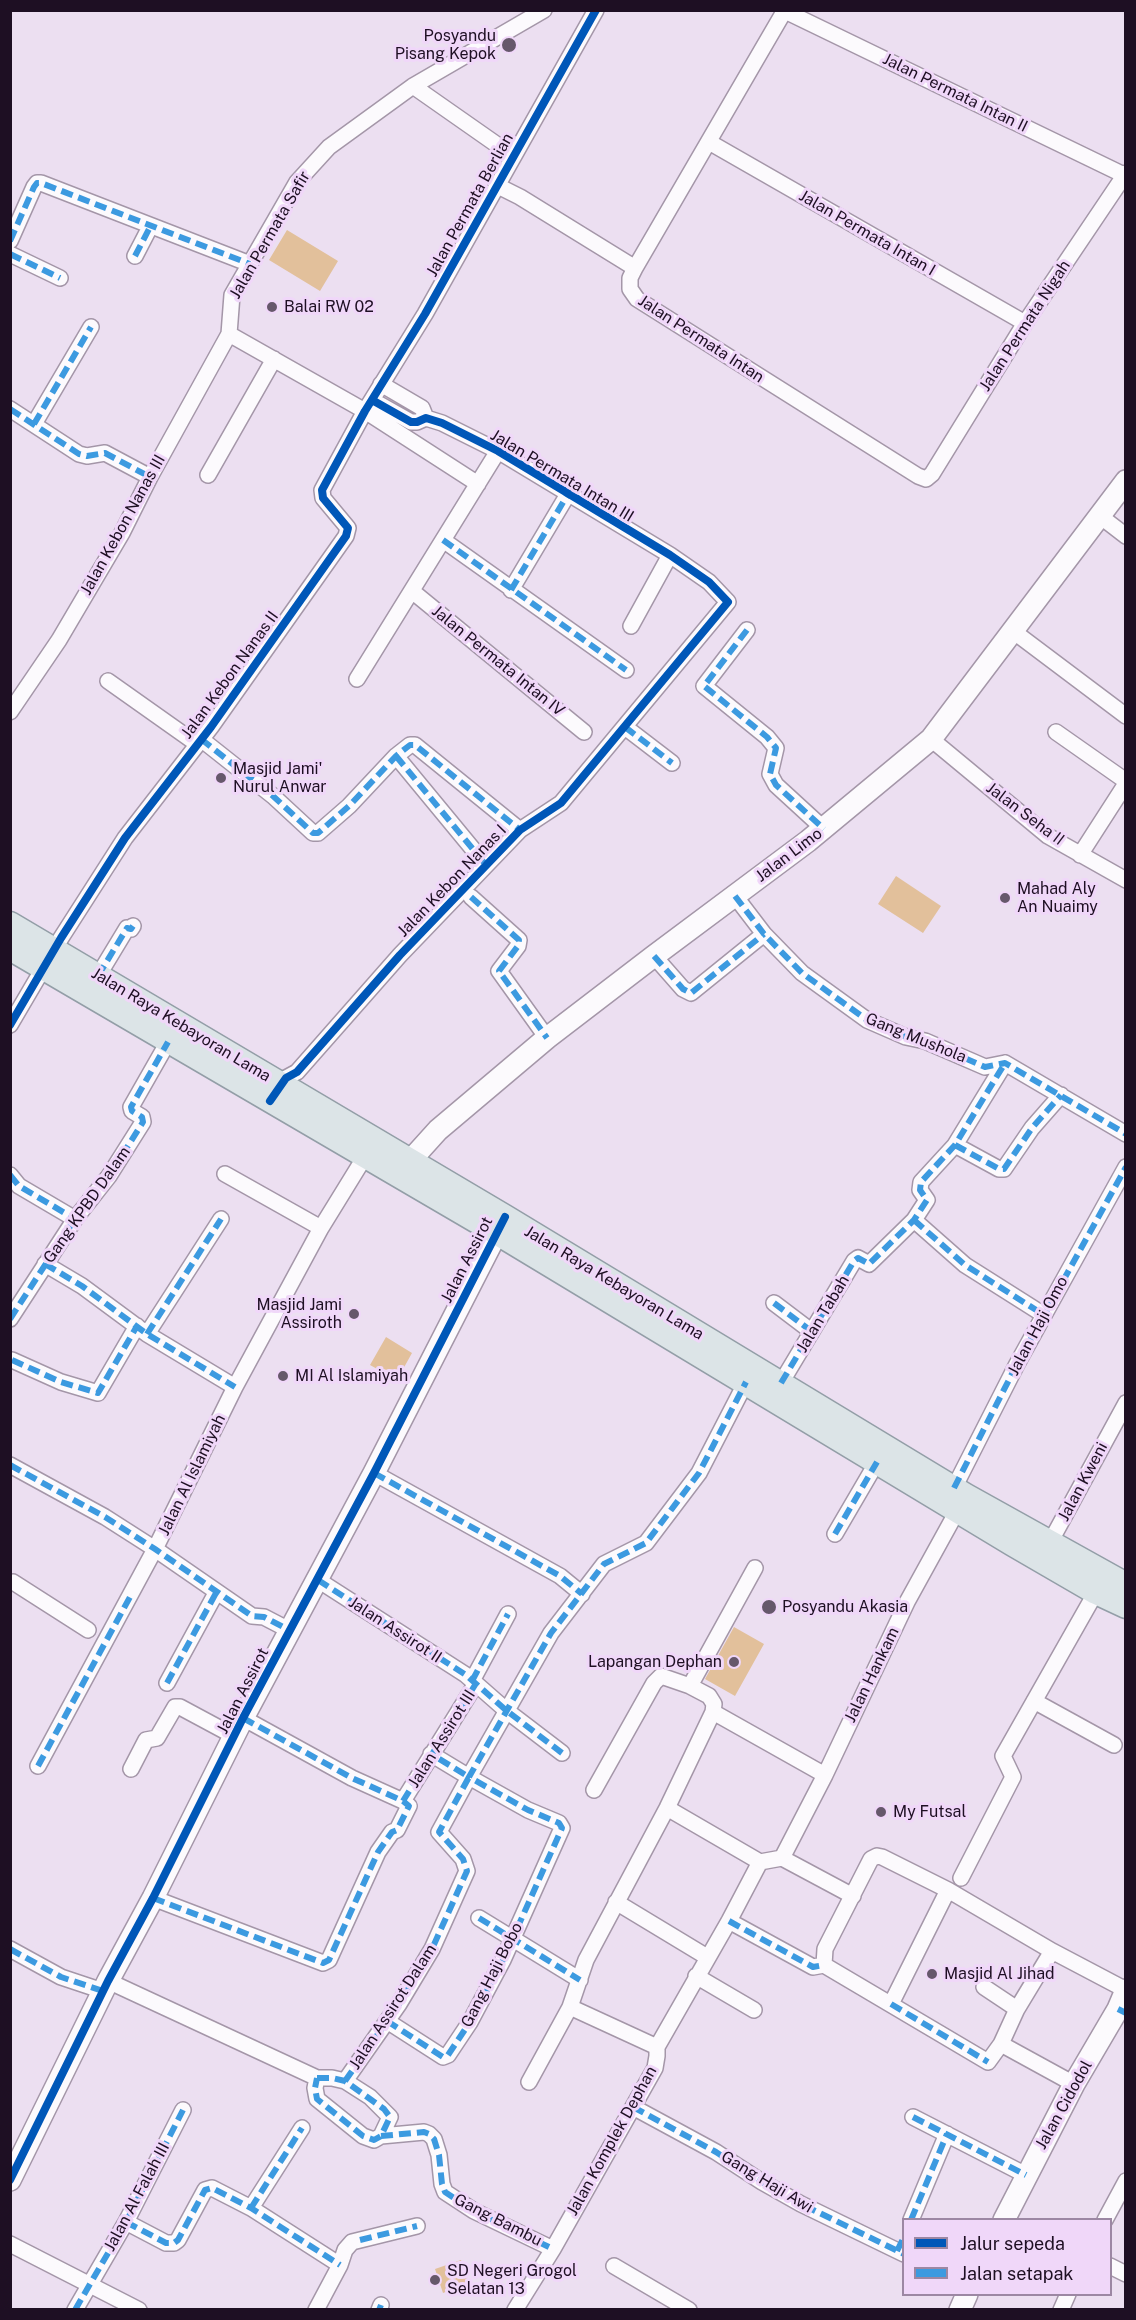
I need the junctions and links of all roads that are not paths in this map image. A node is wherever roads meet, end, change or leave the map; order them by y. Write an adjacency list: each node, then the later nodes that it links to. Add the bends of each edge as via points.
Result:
1 (544, 10): 4 (street, Jalan Permata Safir)
2 (596, 10): 6 (street, Jalan Permata Berlian)
3 (785, 11): 5 (street, Jalan Permata Intan); 7 (street, Jalan Permata Intan II)
4 (412, 86): 6 (street); 13 (street, Jalan Permata Safir, via 311,165 297,182)
5 (710, 142): 14 (street, Jalan Permata Intan); 16 (street, Jalan Permata Intan I)
6 (513, 156): 8 (street, Jalan Permata Berlian)
7 (1125, 174): 16 (street, Jalan Permata Nigah)
8 (496, 185): 14 (street); 20 (street, Jalan Permata Berlian, via 425,314)
9 (150, 227): 10 (street, via 37,183); 12 (street); 13 (street)
10 (10, 241)
11 (10, 254): 15 (street)
12 (135, 256)
13 (250, 264): 18 (street, Jalan Permata Safir, via 232,295)
14 (635, 268): 28 (street, Jalan Permata Intan, via 629,285 637,299)
15 (60, 278)
16 (1026, 323): 28 (street, Jalan Permata Nigah)
17 (91, 327): 24 (street)
18 (229, 334): 19 (street); 27 (street, Jalan Kebon Nanas III)
19 (273, 359): 21 (street); 26 (street)
20 (381, 384): 21 (street, Jalan Permata Berlian); 23 (street, Jalan Permata Intan III, via 422,408)
21 (368, 406): 23 (street, Jalan Permata Intan III, via 411,422); 30 (street); 51 (street, Jalan Kebon Nanas II, via 321,494 348,532)
22 (10, 409): 24 (street)
23 (426, 418): 25 (street, Jalan Permata Intan III)
24 (34, 424): 27 (street, via 79,454 105,453)
25 (498, 451): 30 (street); 31 (street, Jalan Permata Intan III)
26 (208, 475)
27 (150, 477): 45 (street, Jalan Kebon Nanas III, via 59,640)
28 (926, 479)
29 (1125, 480): 32 (street, Jalan Limo)
30 (478, 484): 34 (street)
31 (568, 494): 35 (street, Jalan Permata Intan III); 36 (street)
32 (1100, 516): 33 (street); 41 (street, Jalan Limo)
33 (1125, 536)
34 (443, 540): 36 (street); 37 (street)
35 (670, 555): 38 (street, Jalan Permata Intan III, via 709,582); 39 (street)
36 (511, 590): 42 (street)
37 (412, 591): 43 (street); 48 (street, Jalan Permata Intan IV)
38 (728, 602): 47 (street, Jalan Kebon Nanas I)
39 (632, 626)
40 (747, 630): 54 (street, via 704,686 768,737 776,748 771,774 776,785)
41 (1013, 631): 46 (street); 50 (street, Jalan Limo)
42 (626, 670)
43 (357, 679)
44 (108, 681): 51 (street)
45 (10, 712)
46 (1125, 716)
47 (625, 727): 53 (street); 55 (street, Jalan Kebon Nanas I, via 561,803)
48 (585, 732)
49 (1056, 732): 56 (street, via 1123,779 1125,785)
50 (931, 739): 54 (street, Jalan Limo); 56 (street, Jalan Seha II, via 1048,836)
51 (199, 741): 52 (street, via 316,833 349,806); 65 (street, Jalan Kebon Nanas II, via 125,838)
52 (396, 756): 55 (street, via 405,747 415,745); 57 (street)
53 (672, 763)
54 (824, 829): 59 (street, Jalan Limo)
55 (520, 830): 57 (street, Jalan Kebon Nanas I)
56 (1080, 855): 58 (street, Jalan Seha II)
57 (486, 865): 71 (street, Jalan Kebon Nanas I)
58 (1125, 880)
59 (735, 896): 62 (street, Gang Mushola); 64 (street, Jalan Limo)
60 (471, 897): 68 (street, via 519,940 499,971)
61 (132, 926): 66 (street, via 127,928)
62 (764, 934): 64 (street, via 691,993); 70 (street, Gang Mushola, via 802,973 867,1020 985,1067)
63 (13, 937): 65 (main road, Jalan Raya Kebayoran Lama)
64 (654, 956): 68 (street, Jalan Limo)
65 (49, 959): 66 (main road, Jalan Raya Kebayoran Lama); 67 (street, Jalan Kebon Nanas II); 69 (main road, Jalan Raya Kebayoran Lama)
66 (98, 976): 71 (main road, Jalan Raya Kebayoran Lama)
67 (10, 1025)
68 (547, 1038): 76 (street, Jalan Limo, via 438,1130)
69 (168, 1042): 71 (main road, Jalan Raya Kebayoran Lama); 80 (street, Gang KPBD Dalam, via 130,1109 143,1122 109,1176)
70 (1005, 1063): 72 (street); 74 (street, Jalan Tabah)
71 (276, 1093): 75 (main road, Jalan Raya Kebayoran Lama)
72 (1061, 1095): 73 (street); 74 (street, via 1004,1169)
73 (1125, 1134)
74 (956, 1145): 82 (street, Jalan Tabah, via 919,1185 927,1200)
75 (370, 1148): 76 (main road, Jalan Raya Kebayoran Lama); 84 (street, Jalan Al Islamiyah)
76 (405, 1169): 83 (main road, Jalan Raya Kebayoran Lama)
77 (1124, 1171): 87 (street, Jalan Haji Omo)
78 (225, 1174): 84 (street)
79 (10, 1175): 80 (street, via 20,1186)
80 (75, 1219): 85 (street, Gang KPBD Dalam)
81 (221, 1219): 89 (street)
82 (914, 1220): 87 (street, via 965,1265); 90 (street, Jalan Tabah, via 869,1264 856,1259)
83 (500, 1225): 91 (main road, Jalan Raya Kebayoran Lama); 99 (street, Jalan Assirot)
84 (321, 1228): 95 (street, Jalan Al Islamiyah)
85 (45, 1264): 88 (street, Gang KPBD Dalam); 89 (street)
86 (774, 1303): 90 (street)
87 (1044, 1315): 100 (street, Jalan Haji Omo)
88 (10, 1319)
89 (142, 1330): 92 (street, via 98,1393); 95 (street)
90 (812, 1331): 94 (street, Jalan Tabah)
91 (722, 1358): 93 (main road, Jalan Raya Kebayoran Lama); 94 (main road, Jalan Raya Kebayoran Lama)
92 (11, 1360)
93 (746, 1382): 97 (main road, Jalan Raya Kebayoran Lama); 110 (street, Jalan Assirot Dalam, via 699,1473 646,1543 604,1564)
94 (781, 1383): 100 (main road, Jalan Raya Kebayoran Lama)
95 (235, 1386): 102 (street, Jalan Al Islamiyah)
96 (1125, 1403): 103 (street, Jalan Kweni)
97 (877, 1462): 100 (main road, Jalan Raya Kebayoran Lama); 101 (street)
98 (10, 1466): 102 (street)
99 (375, 1473): 105 (street, Jalan Assirot); 110 (street, via 560,1576)
100 (959, 1498): 103 (main road, Jalan Raya Kebayoran Lama); 127 (street, Jalan Hankam)
101 (835, 1534)
102 (156, 1549): 109 (street, Jalan Al Islamiyah); 125 (street)
103 (1045, 1552): 107 (main road, Jalan Raya Kebayoran Lama); 108 (main road, Jalan Raya Kebayoran Lama)
104 (756, 1569): 117 (street)
105 (318, 1580): 114 (street, Jalan Assirot); 116 (street, Jalan Assirot II)
106 (11, 1583): 113 (street)
107 (1125, 1586)
108 (1096, 1592): 111 (main road, Jalan Raya Kebayoran Lama); 118 (street)
109 (216, 1593): 114 (street, Jalan Al Islamiyah, via 254,1618 264,1617); 115 (street)
110 (582, 1594): 119 (street, Jalan Assirot Dalam, via 551,1634)
111 (1125, 1606)
112 (508, 1614): 116 (street, Jalan Assirot III)
113 (88, 1630)
114 (290, 1630): 121 (street, Jalan Assirot)
115 (167, 1683)
116 (473, 1683): 119 (street); 124 (street, Jalan Assirot III)
117 (690, 1686): 120 (street, via 709,1696); 129 (street, via 662,1676 654,1683)
118 (1034, 1701): 122 (street); 134 (street, via 1003,1756 1013,1777)
119 (507, 1712): 123 (street); 128 (street, Jalan Assirot Dalam)
120 (713, 1712): 127 (street); 131 (street)
121 (239, 1727): 126 (street, Jalan Assirot III, via 175,1707 157,1738 146,1740); 130 (street, Jalan Assirot III); 137 (street, Jalan Assirot)
122 (1114, 1745)
123 (562, 1753)
124 (431, 1754): 128 (street); 130 (street, Jalan Assirot III)
125 (38, 1766)
126 (130, 1769)
127 (825, 1775): 132 (street, Jalan Hankam)
128 (469, 1777): 141 (street, Gang Haji Bobo, via 562,1828); 155 (street, Jalan Assirot Dalam, via 439,1832 463,1859 467,1871 432,1949)
129 (594, 1790)
130 (404, 1802): 137 (street, via 409,1806 397,1830 378,1852 328,1960 323,1963)
131 (667, 1808): 133 (street); 138 (street)
132 (782, 1858): 133 (street); 136 (street)
133 (760, 1862): 140 (street)
134 (961, 1878)
135 (948, 1890): 136 (street, via 877,1856 871,1859); 143 (street); 151 (street)
136 (853, 1896): 145 (street, via 825,1949)
137 (153, 1898): 148 (street, Jalan Assirot)
138 (616, 1902): 144 (street); 147 (street)
139 (479, 1918): 141 (street)
140 (729, 1921): 144 (street); 145 (street, via 813,1966)
141 (512, 1940): 147 (street); 155 (street, Gang Haji Bobo, via 448,2055 435,2053)
142 (10, 1949): 148 (street, Jalan Assirot Dalam, via 61,1977)
143 (1052, 1951): 150 (street); 153 (street)
144 (707, 1957): 146 (street)
145 (824, 1965): 151 (street)
146 (696, 1976): 154 (street); 157 (street)
147 (580, 1980): 152 (street)
148 (105, 1986): 158 (street, Jalan Assirot Dalam); 169 (street, Jalan Assirot)
149 (984, 1987): 153 (street)
150 (1124, 2001): 161 (street, Jalan Cidodol)
151 (891, 2004): 156 (street, via 988,2062)
152 (570, 2007): 157 (street, Jalan Komplek Dephan); 160 (street)
153 (1017, 2009): 156 (street)
154 (754, 2010)
155 (387, 2021): 159 (street, Jalan Assirot Dalam)
156 (1000, 2044): 161 (street)
157 (657, 2047): 162 (street, Jalan Komplek Dephan, via 655,2068)
158 (317, 2078): 159 (street, Jalan Assirot Dalam); 167 (street, via 317,2099 363,2136 374,2140)
159 (345, 2081): 167 (street, Jalan Assirot Dalam, via 370,2097 390,2117)
160 (529, 2082)
161 (1074, 2084): 168 (street, Jalan Cidodol)
162 (633, 2107): 178 (street, Jalan Komplek Dephan); 179 (street, Gang Haji Awi, via 801,2204)
163 (183, 2110): 175 (street, Jalan Al Falah III)
164 (913, 2117): 166 (street)
165 (302, 2128): 171 (street)
166 (947, 2134): 168 (street); 172 (street)
167 (381, 2136): 178 (street, Gang Bambu, via 429,2134 439,2154 445,2192 474,2211)
168 (1026, 2175): 173 (street, Jalan Cidodol)
169 (10, 2180)
170 (1125, 2181): 174 (street)
171 (251, 2208): 175 (street, via 207,2188 178,2240 171,2243); 180 (street)
172 (912, 2218)
173 (1005, 2218)
174 (1106, 2218)
175 (126, 2222): 182 (street, Jalan Al Falah III)
176 (417, 2226): 180 (street, via 352,2242)
177 (10, 2244): 182 (street)
178 (553, 2248): 188 (street, Jalan Komplek Dephan)
179 (901, 2248)
180 (340, 2265): 187 (street)
181 (614, 2266): 189 (street)
182 (90, 2284): 185 (street, Jalan Al Falah III); 186 (street)
183 (967, 2296): 190 (street)
184 (1068, 2296): 191 (street)
185 (75, 2310)
186 (139, 2310)
187 (316, 2310)
188 (515, 2310)
189 (689, 2310)
190 (960, 2310)
191 (1061, 2310)

